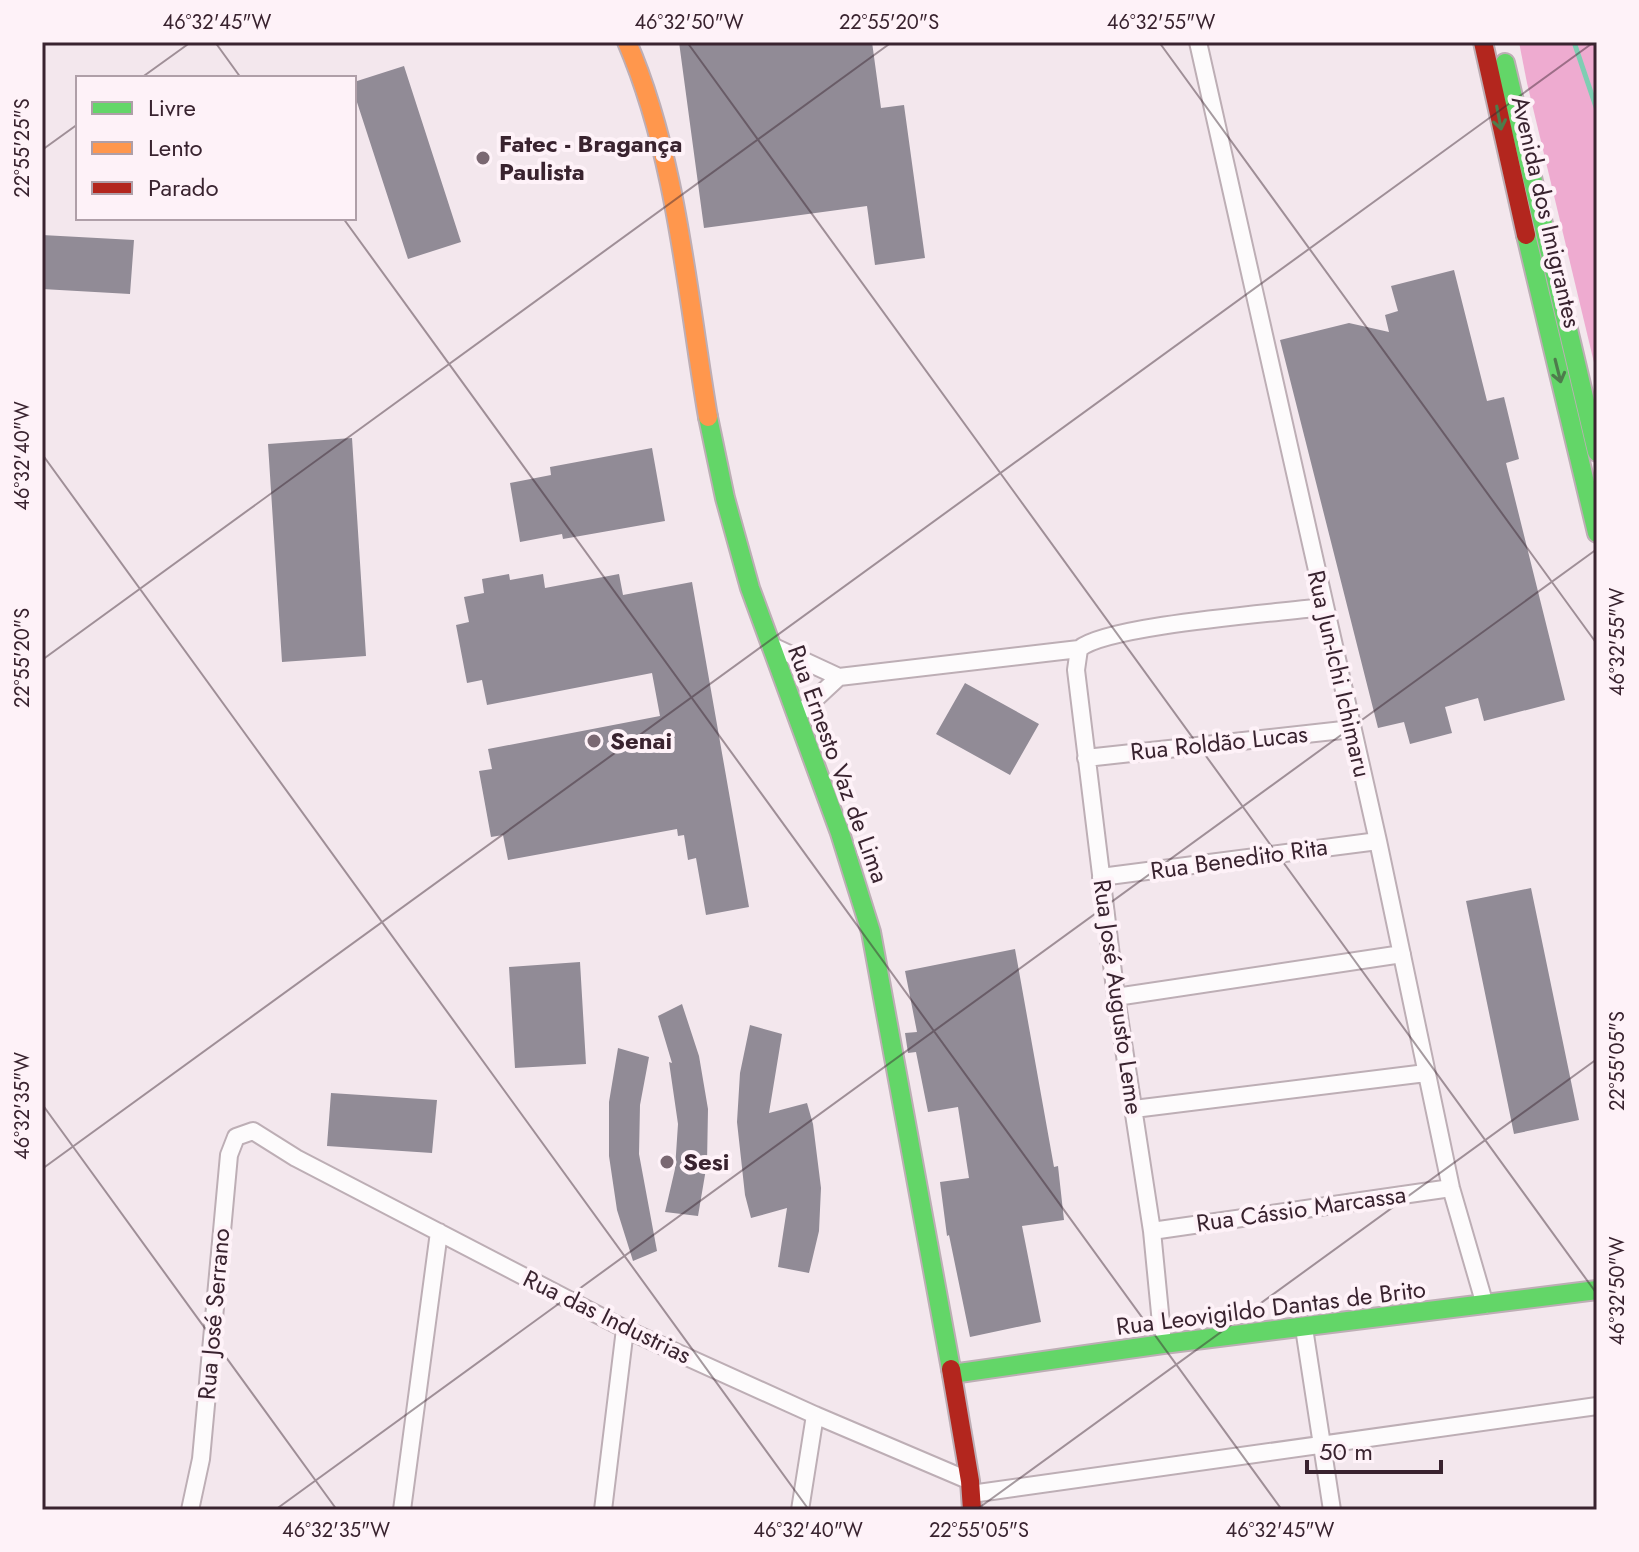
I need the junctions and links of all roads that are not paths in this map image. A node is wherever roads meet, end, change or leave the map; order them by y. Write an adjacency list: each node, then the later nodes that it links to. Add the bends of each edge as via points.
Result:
1 (627, 42): 8 (street, Rua Ernesto Vaz de Lima, via 650,101 665,164 735,538)
2 (1198, 42): 7 (street, Rua Jun-Ichi Ichimaru)
3 (1483, 42): 6 (street, Avenida dos Imigrantes, one-way to 6)
4 (1500, 42): 5 (street, Avenida dos Imigrantes)
5 (1597, 452)
6 (1597, 533)
7 (1323, 607): 9 (street, via 1140,630 1094,640); 12 (street, Rua Jun-Ichi Ichimaru)
8 (770, 645): 10 (street); 11 (street, Rua Ernesto Vaz de Lima)
9 (1079, 649): 10 (street); 13 (street, Rua José Augusto Leme, via 1076,670)
10 (839, 677): 11 (street)
11 (797, 716): 29 (street, Rua Ernesto Vaz de Lima, via 871,932)
12 (1352, 729): 13 (street, Rua Roldão Lucas); 14 (street, Rua Jun-Ichi Ichimaru)
13 (1086, 758): 15 (street, Rua José Augusto Leme)
14 (1378, 841): 15 (street, Rua Benedito Rita); 16 (street, Rua Jun-Ichi Ichimaru)
15 (1101, 877): 17 (street, Rua José Augusto Leme)
16 (1402, 954): 17 (street); 18 (street, Rua Jun-Ichi Ichimaru)
17 (1116, 997): 19 (street, Rua José Augusto Leme)
18 (1426, 1073): 19 (street); 21 (street, Rua Jun-Ichi Ichimaru)
19 (1134, 1109): 22 (street, Rua José Augusto Leme)
20 (253, 1131): 23 (street, Rua das Industrias); 34 (street, Rua José Serrano, via 236,1137 229,1155 201,1459)
21 (1451, 1188): 22 (street, Rua Cássio Marcassa); 25 (street, Rua Jun-Ichi Ichimaru)
22 (1152, 1231): 28 (street, Rua José Augusto Leme)
23 (439, 1232): 27 (street, Rua das Industrias); 35 (street)
24 (1597, 1290): 25 (street, Rua Leovigildo Dantas de Brito)
25 (1485, 1305): 26 (street, Rua Leovigildo Dantas de Brito)
26 (1304, 1328): 28 (street, Rua Leovigildo Dantas de Brito); 32 (street)
27 (625, 1329): 31 (street, Rua das Industrias); 36 (street)
28 (1163, 1344): 29 (street, Rua Leovigildo Dantas de Brito)
29 (952, 1374): 33 (street, Rua Ernesto Vaz de Lima)
30 (1597, 1406): 32 (street)
31 (815, 1415): 33 (street, Rua das Industrias); 37 (street)
32 (1324, 1443): 33 (street); 38 (street)
33 (971, 1495)
34 (190, 1510)
35 (402, 1510)
36 (603, 1510)
37 (800, 1510)
38 (1332, 1510)

